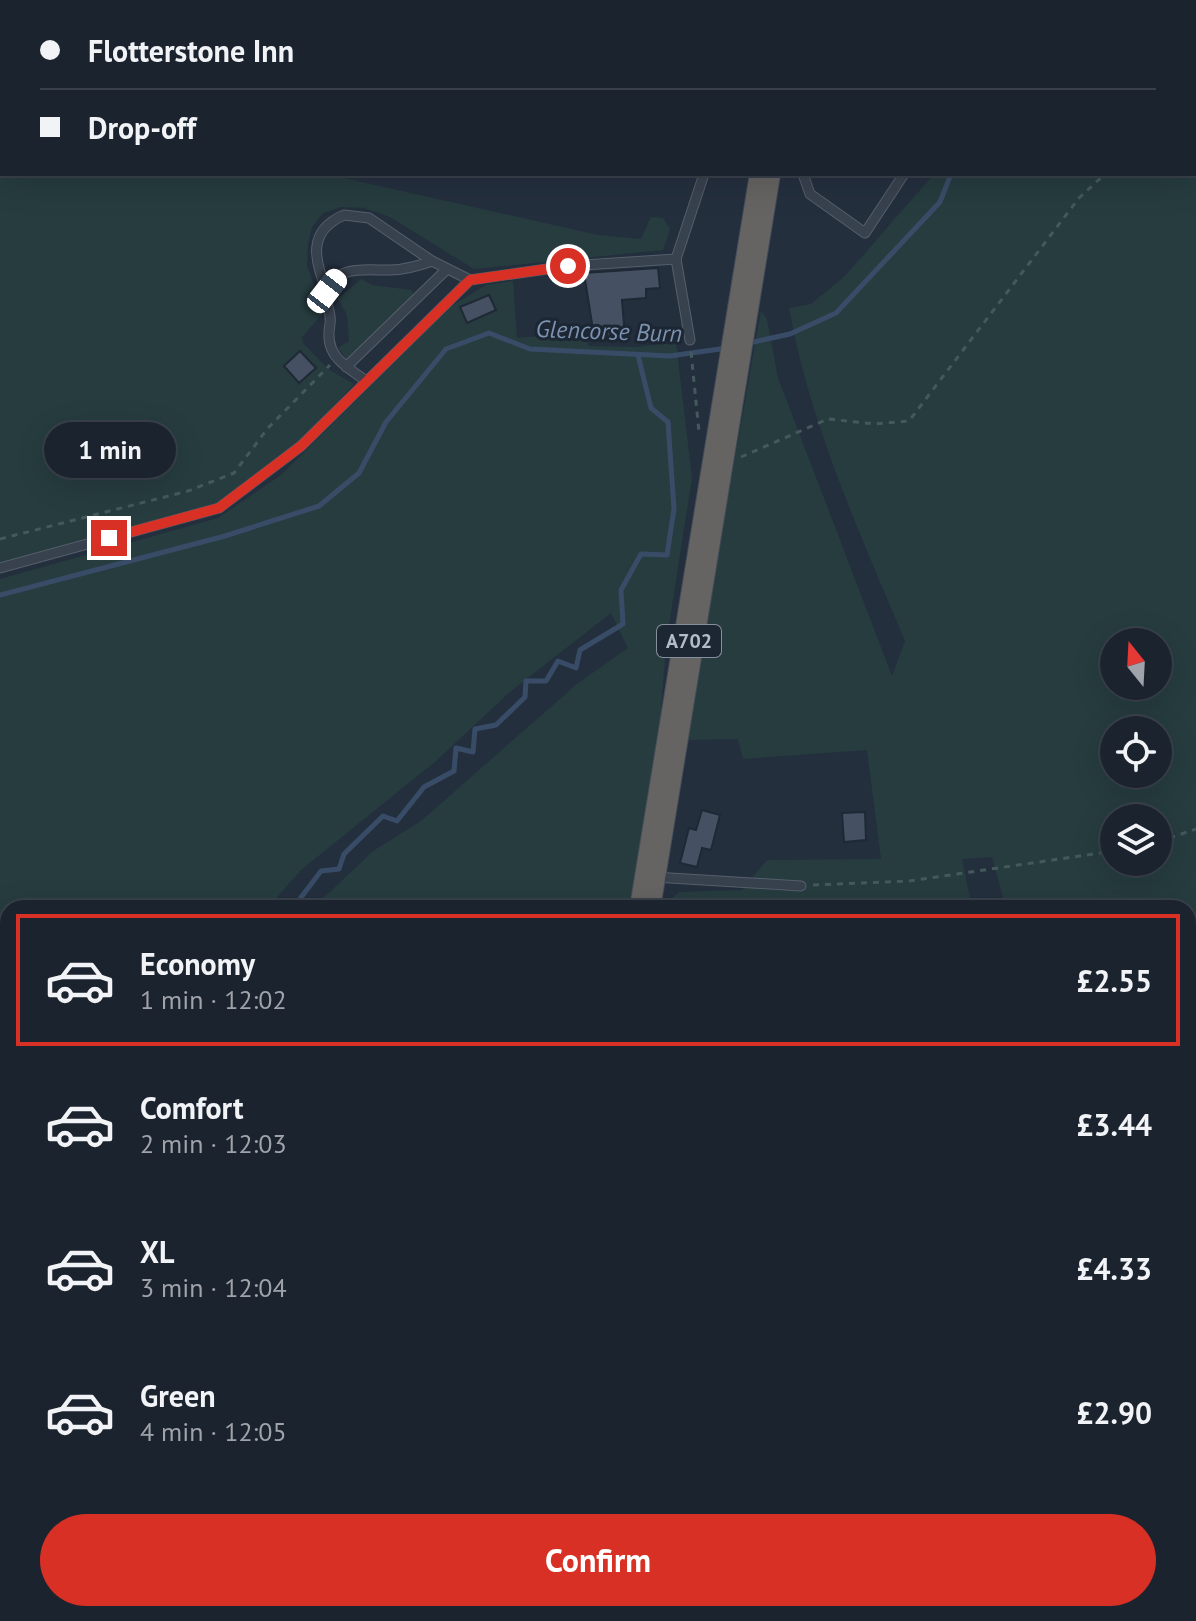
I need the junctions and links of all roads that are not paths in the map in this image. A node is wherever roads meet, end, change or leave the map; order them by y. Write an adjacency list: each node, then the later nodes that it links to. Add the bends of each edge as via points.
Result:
1 (703, 176): 5 (lane)
2 (765, 176): 14 (highway, A702)
3 (804, 176): 4 (lane, via 810,194 865,233)
4 (903, 176)
5 (676, 259): 8 (lane); 10 (lane)
6 (432, 261): 7 (lane); 9 (lane, via 387,271 361,267 338,278); 9 (lane, via 369,218 344,215 320,232 315,246 315,263)
7 (446, 270): 8 (lane); 11 (lane)
8 (470, 280): 12 (lane)
9 (327, 291): 11 (lane, via 328,346)
10 (690, 340)
11 (346, 367): 12 (lane)
12 (365, 380): 13 (lane, via 301,446 219,508)
13 (0, 568)
14 (650, 877): 15 (lane); 16 (highway, A702)
15 (801, 886)
16 (646, 900)

